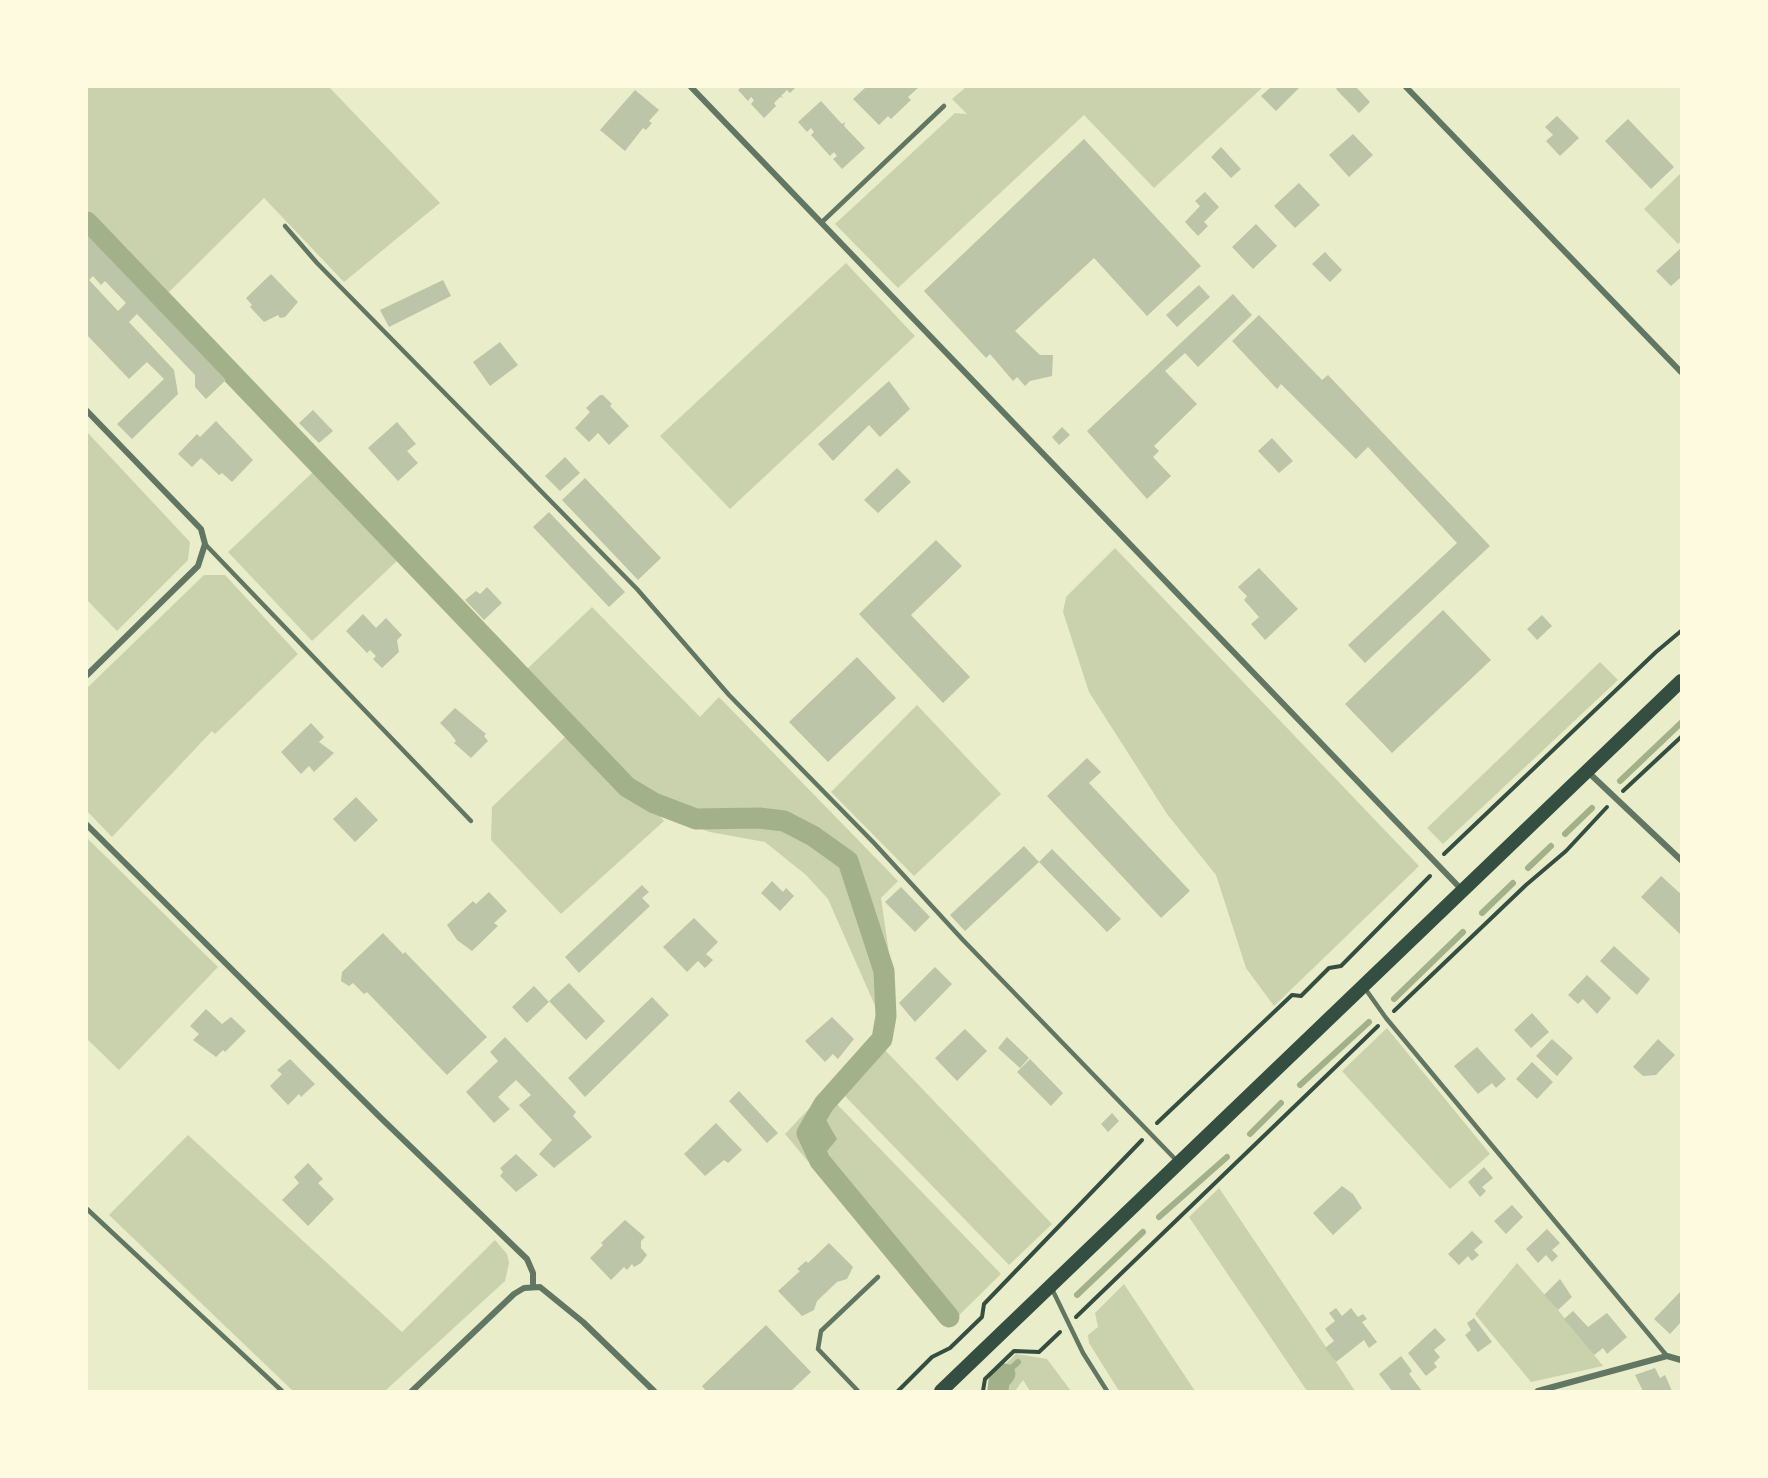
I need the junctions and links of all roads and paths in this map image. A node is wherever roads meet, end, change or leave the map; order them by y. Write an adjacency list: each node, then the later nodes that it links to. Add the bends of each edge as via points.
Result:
1 (691, 87): 4 (street)
2 (1406, 87): 6 (street)
3 (944, 106): 4 (lane)
4 (821, 223): 18 (street)
5 (285, 226): 22 (lane, via 637,589 729,695)
6 (1681, 372)
7 (87, 411): 8 (street, via 201,529)
8 (205, 544): 10 (street, via 198,566); 15 (lane)
9 (1681, 632): 18 (path, via 1469,828)
10 (87, 675)
11 (1681, 681): 13 (main road)
12 (1681, 736): 14 (path)
13 (1586, 771): 14 (street); 19 (main road)
14 (1615, 798): 17 (street); 21 (path, via 1566,851)
15 (471, 820)
16 (87, 825): 26 (street, via 527,1259)
17 (1681, 860)
18 (1438, 864): 19 (street); 22 (path, via 1341,966 1329,968 1300,996 1292,995)
19 (1462, 890): 20 (main road)
20 (1363, 985): 21 (lane); 23 (main road)
21 (1386, 1018): 28 (path); 29 (lane)
22 (1149, 1132): 23 (lane); 35 (path, via 984,1304 982,1317 950,1348 932,1357)
23 (1178, 1162): 27 (main road)
24 (87, 1209): 31 (lane)
25 (879, 1277): 34 (lane, via 821,1331 818,1349)
26 (533, 1287): 32 (street, via 514,1294); 33 (street, via 547,1290)
27 (1051, 1287): 28 (lane); 36 (main road)
28 (1068, 1324): 37 (path, via 1039,1352 1014,1351 985,1379); 38 (lane)
29 (1668, 1356): 30 (street); 39 (street)
30 (1680, 1362)
31 (282, 1391)
32 (412, 1391)
33 (654, 1391)
34 (858, 1391)
35 (898, 1391)
36 (941, 1391)
37 (983, 1391)
38 (1107, 1391)
39 (1538, 1391)

